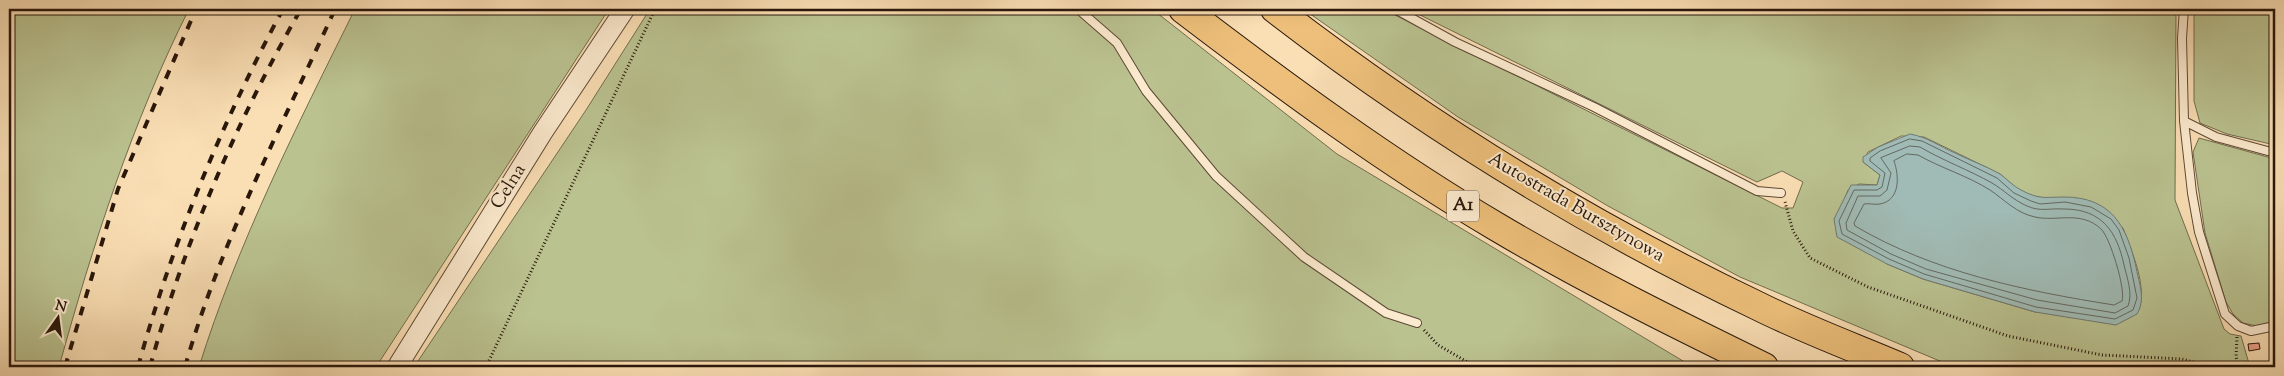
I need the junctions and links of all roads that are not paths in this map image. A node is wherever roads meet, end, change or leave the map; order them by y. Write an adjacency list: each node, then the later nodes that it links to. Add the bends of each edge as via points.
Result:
1 (625, 9): 12 (street, Celna, via 543,132)
2 (1078, 9): 10 (lane, via 1117,42 1146,91 1216,176 1304,257 1386,313)
3 (1183, 9): 13 (highway, A1, via 1362,140 1496,226 1625,298)
4 (1275, 9): 14 (highway, Autostrada Bursztynowa, via 1438,124 1606,226 1759,307)
5 (1394, 9): 9 (lane, via 1757,191)
6 (2184, 9): 7 (lane)
7 (2184, 122): 8 (lane, via 2216,137); 11 (lane, via 2199,232 2225,314 2238,326 2251,331)
8 (2275, 153)
9 (1781, 192)
10 (1417, 323)
11 (2275, 326)
12 (397, 367)
13 (1764, 367)
14 (1900, 367)

